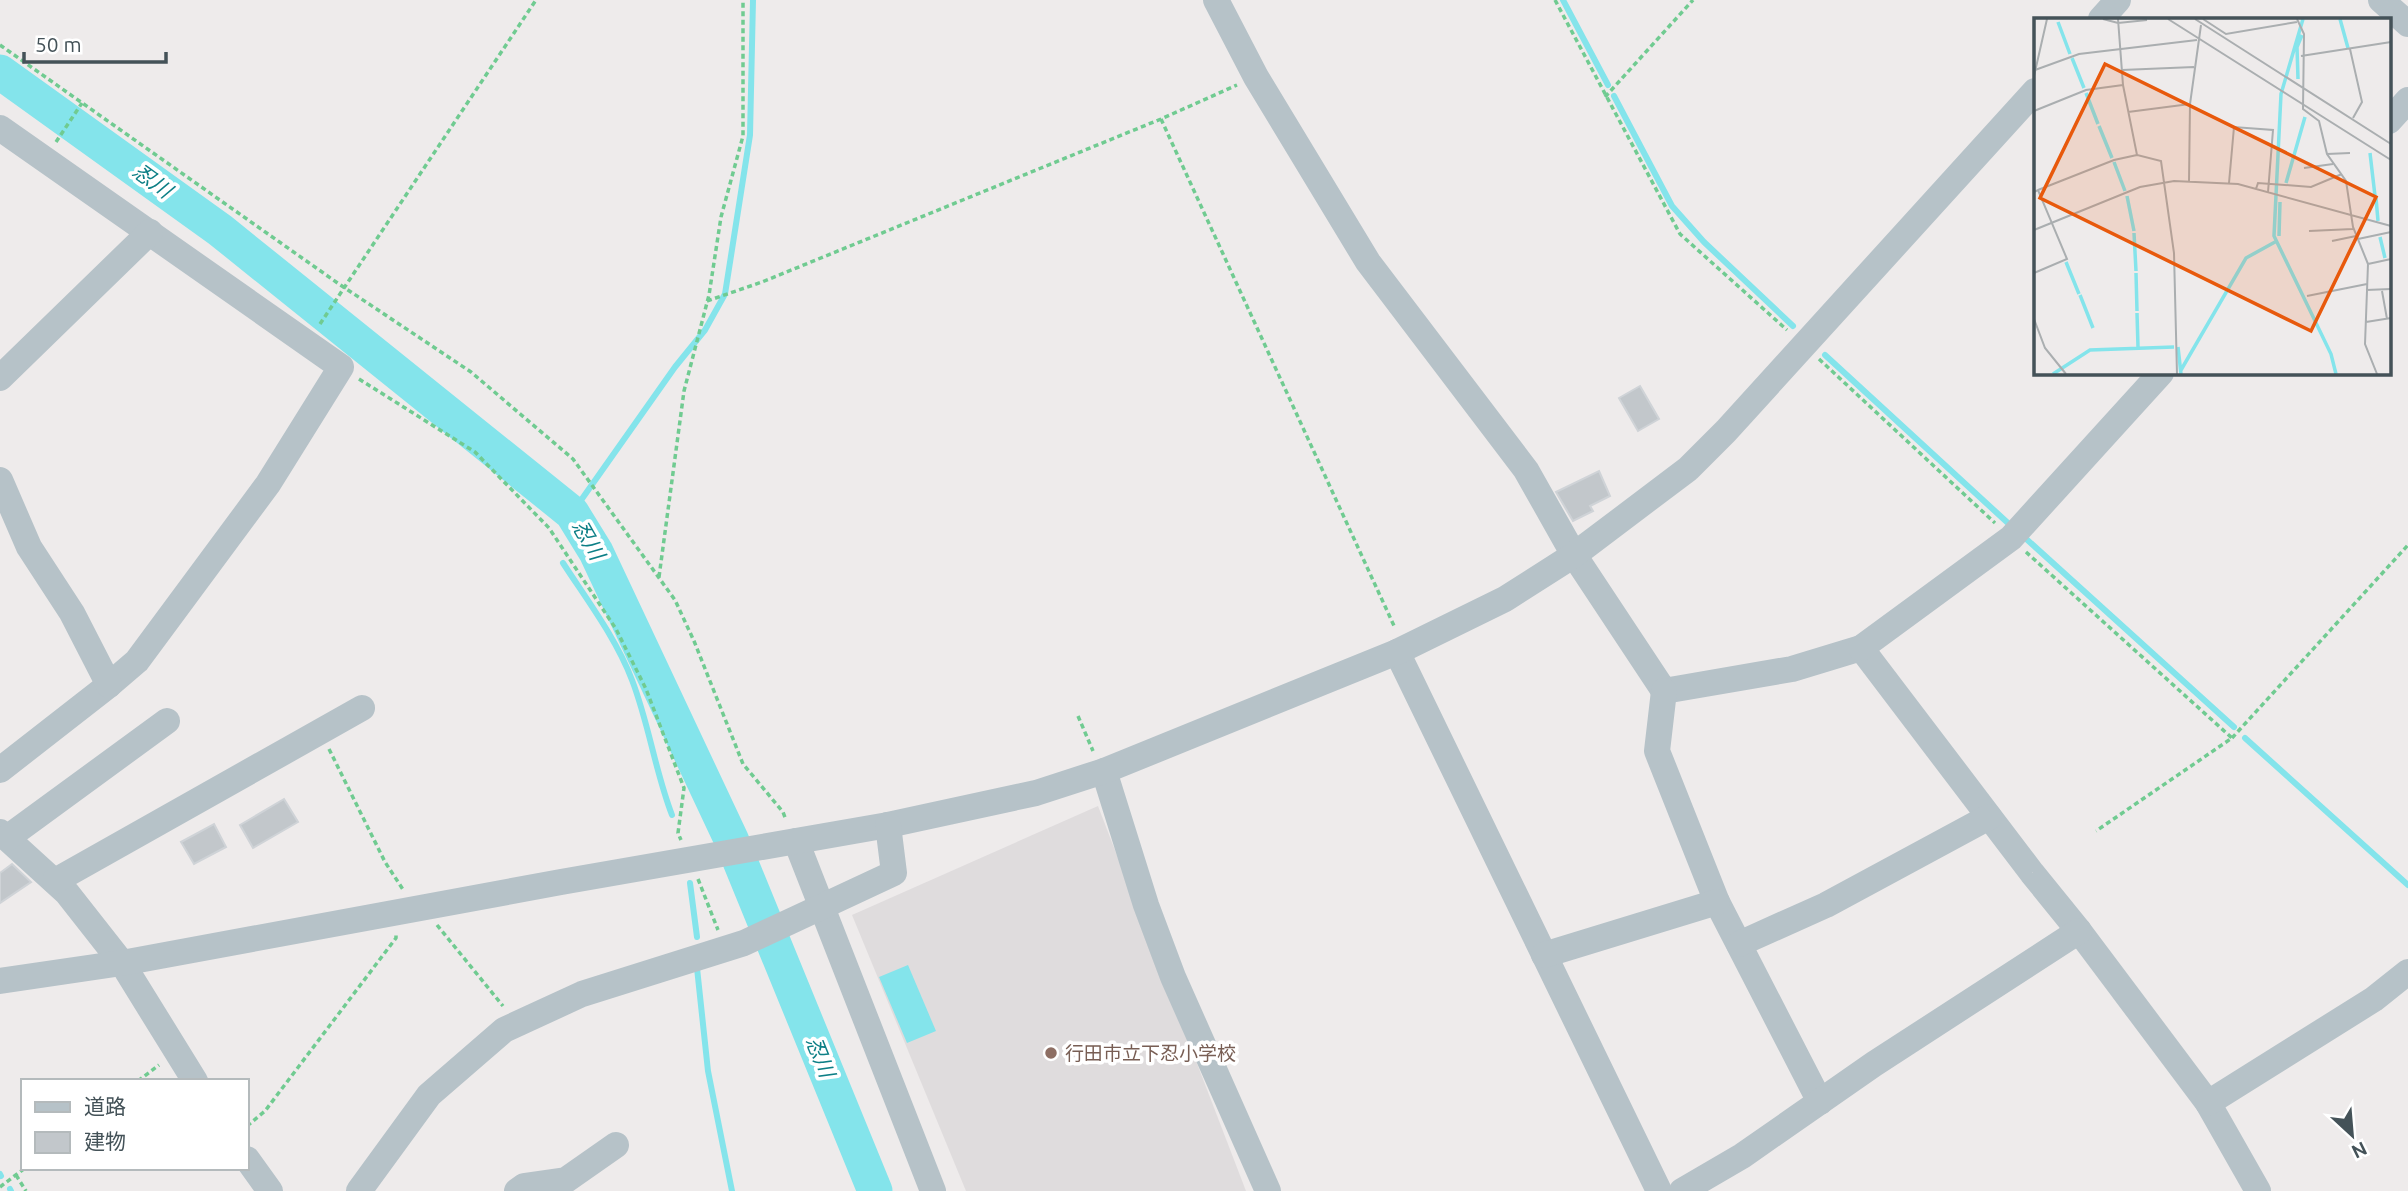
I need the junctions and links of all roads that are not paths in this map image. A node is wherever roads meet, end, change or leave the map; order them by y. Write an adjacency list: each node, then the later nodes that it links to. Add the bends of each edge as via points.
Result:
1 (1216, 0): 14 (street, via 1256,76 1368,262 1526,470)
2 (2118, 0): 4 (street)
3 (2381, 0): 5 (street)
4 (2102, 18)
5 (2408, 24)
6 (2034, 92): 14 (street, via 1726,432 1688,469)
7 (2408, 100): 8 (street)
8 (2390, 120)
9 (0, 128): 10 (street)
10 (150, 232): 12 (street); 17 (street, via 341,367 268,484 137,661)
11 (2160, 374): 15 (street, via 2011,538)
12 (0, 378)
13 (0, 481): 17 (street, via 29,547 72,613)
14 (1574, 555): 16 (street, via 1505,599); 18 (street)
15 (1861, 648): 18 (street, via 1791,669); 23 (street)
16 (1401, 650): 21 (street); 32 (street)
17 (109, 685): 22 (street)
18 (1664, 691): 28 (street, via 1657,751)
19 (362, 708): 27 (street)
20 (167, 720): 25 (street)
21 (1100, 763): 24 (street, via 1036,793); 45 (street, via 1173,977)
22 (0, 770)
23 (1989, 817): 30 (street); 31 (street, via 1826,905)
24 (888, 825): 26 (street); 29 (street, via 894,873)
25 (4, 835): 27 (street)
26 (796, 841): 29 (street); 33 (street)
27 (55, 881): 33 (street)
28 (1717, 902): 31 (street); 32 (street)
29 (816, 909): 42 (street, via 744,943 582,995 504,1030 429,1095); 44 (street)
30 (2079, 930): 37 (street); 38 (street)
31 (1739, 944): 37 (street)
32 (1544, 955): 46 (street)
33 (122, 962): 35 (street); 36 (street)
34 (2408, 972): 38 (street, via 2374,999)
35 (0, 981)
36 (194, 1079)
37 (1820, 1102): 47 (street)
38 (2208, 1103): 48 (street)
39 (616, 1144): 43 (street, via 566,1180)
40 (248, 1161): 41 (street)
41 (270, 1191)
42 (359, 1191)
43 (517, 1191)
44 (933, 1191)
45 (1268, 1191)
46 (1658, 1191)
47 (1682, 1191)
48 (2258, 1191)

